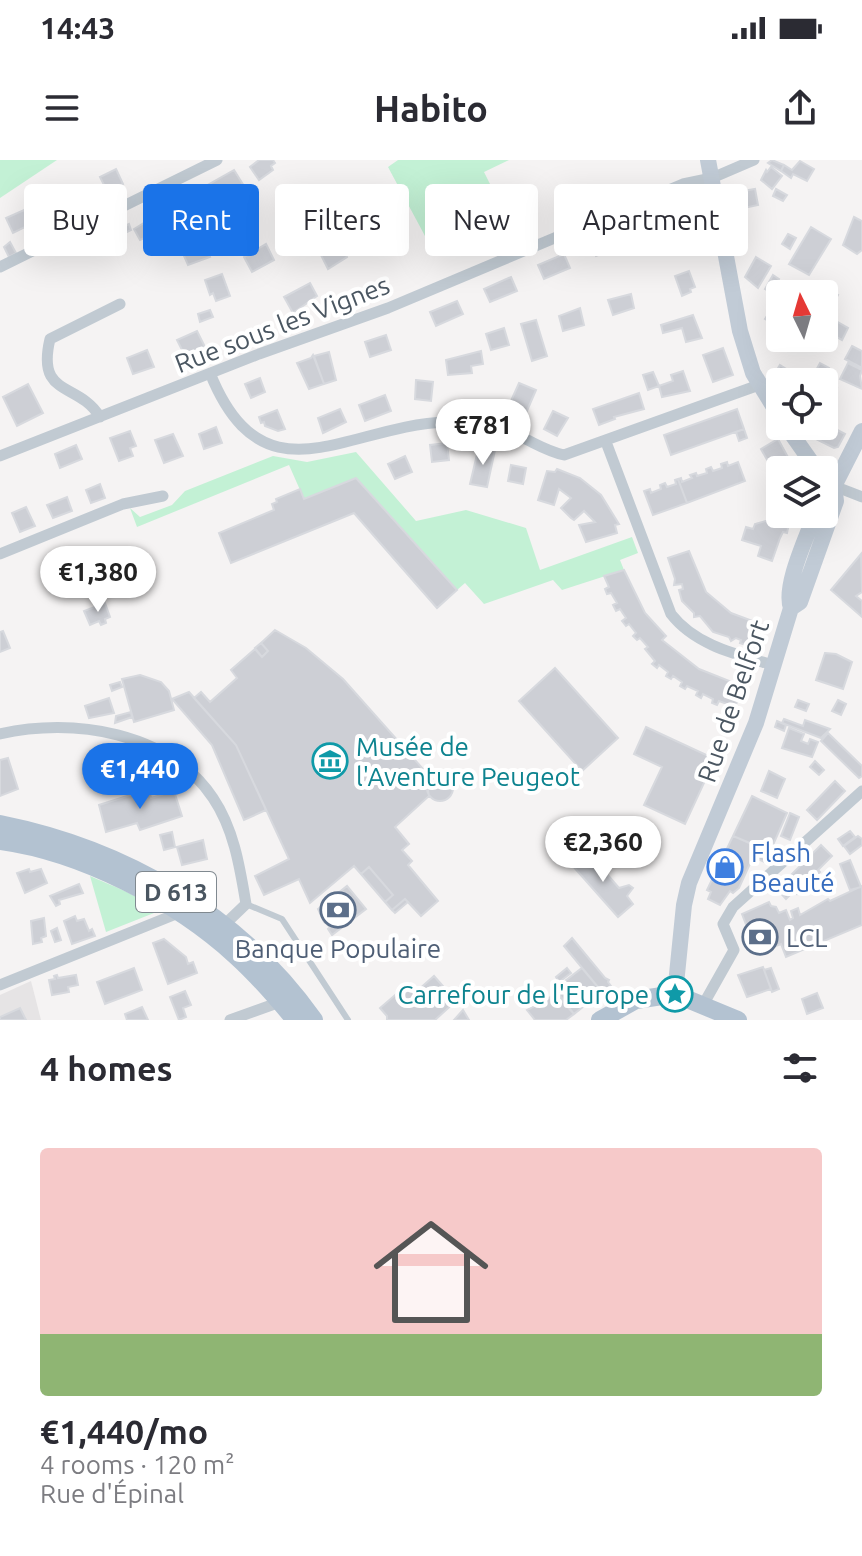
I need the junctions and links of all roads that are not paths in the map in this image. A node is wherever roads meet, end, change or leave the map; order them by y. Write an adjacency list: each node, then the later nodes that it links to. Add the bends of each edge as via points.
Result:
1 (217, 160): 5 (street)
2 (708, 160): 4 (main road)
3 (754, 160): 4 (street, Rue sous les Vignes)
4 (712, 178): 7 (street, Rue sous les Vignes, via 683,184 388,308); 8 (main road, via 740,331)
5 (0, 267)
6 (120, 304): 10 (street, via 50,339 45,359 51,378 92,404)
7 (210, 373): 10 (street, Rue sous les Vignes); 12 (street, via 240,424 261,442 283,448 326,448 444,422 470,423 564,455)
8 (759, 385): 9 (main road); 12 (street)
9 (766, 396)
10 (100, 417): 13 (street, Rue sous les Vignes)
11 (862, 431): 14 (main road)
12 (606, 442): 22 (street, via 671,614 697,639)
13 (0, 456)
14 (838, 469)
15 (838, 489): 17 (street)
16 (163, 496): 20 (street, via 123,504)
17 (862, 497)
18 (810, 528): 21 (main road, via 788,599)
19 (826, 528): 21 (main road, via 800,602)
20 (0, 554)
21 (791, 608): 22 (main road, Rue de Belfort)
22 (773, 665): 31 (main road, Rue de Belfort, via 756,723 689,883)
23 (0, 734): 27 (street, via 98,731 151,745 174,760 215,799 230,832)
24 (862, 791): 33 (street, via 733,907 723,924 734,950)
25 (0, 824): 28 (main road, D 613, via 97,851)
26 (0, 841): 28 (main road, D 613, via 65,858)
27 (246, 904): 29 (street); 38 (lane, via 282,919)
28 (187, 907): 29 (main road, D 613); 30 (street)
29 (219, 930): 32 (main road, D 613); 37 (main road, D 613, via 272,969)
30 (0, 985)
31 (675, 994): 33 (main road); 39 (main road, via 636,1000); 40 (main road)
32 (280, 1002): 35 (street); 36 (main road, D 613)
33 (703, 1005): 34 (main road)
34 (726, 1018)
35 (230, 1020)
36 (295, 1020)
37 (314, 1020)
38 (348, 1020)
39 (600, 1020)
40 (625, 1020)

